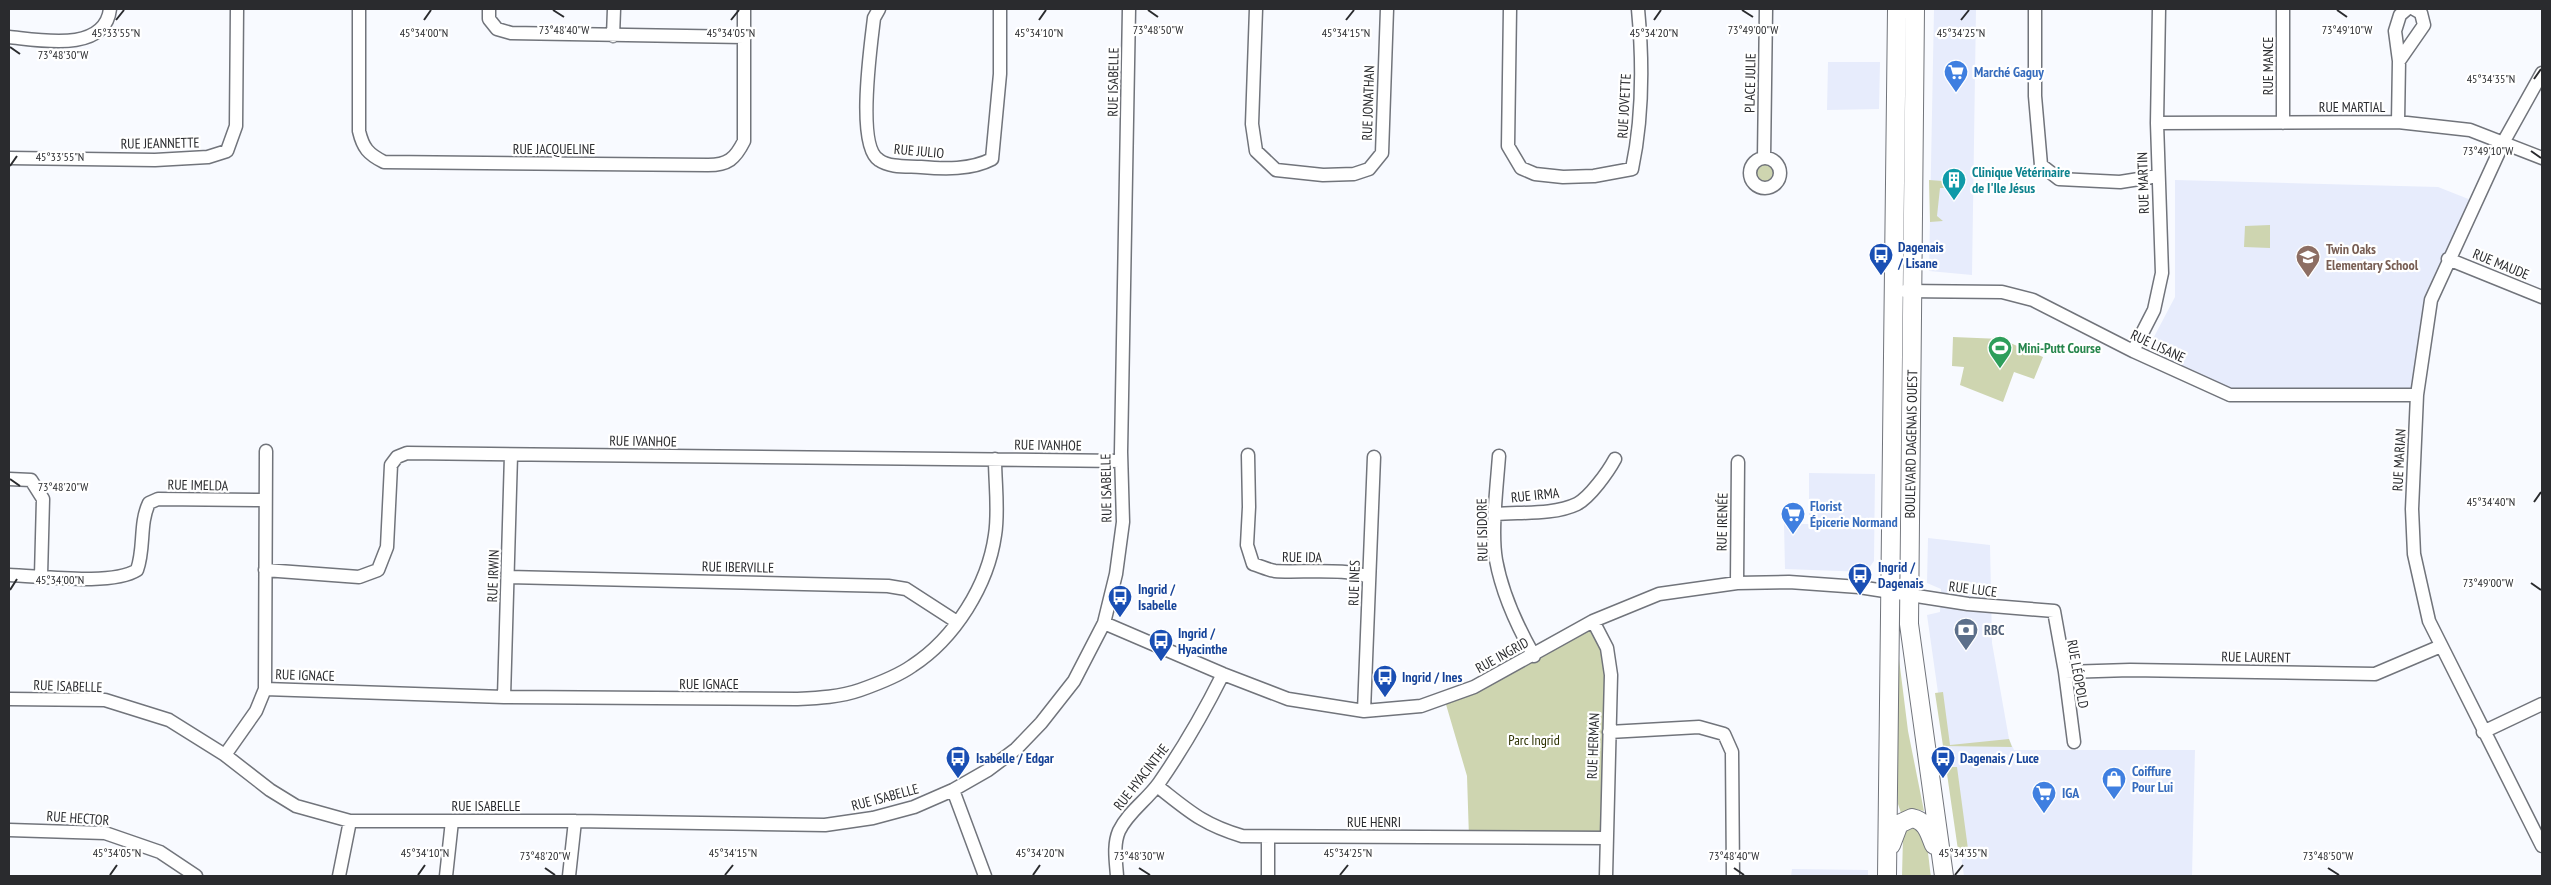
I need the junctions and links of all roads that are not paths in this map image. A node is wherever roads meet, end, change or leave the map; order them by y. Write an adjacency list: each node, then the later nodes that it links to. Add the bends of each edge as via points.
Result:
1 (110, 9): 23 (street, via 102,30 84,38 55,41)
2 (236, 9): 31 (street, RUE JEANNETTE, via 236,126 227,151 208,157 155,160)
3 (359, 9): 24 (street, RUE JACQUELINE, via 359,131 362,146 370,155 384,162 724,165 737,156 744,141)
4 (489, 9): 22 (street, via 489,19 497,29 511,33)
5 (614, 9): 22 (street)
6 (744, 9): 24 (street, RUE JACQUELINE)
7 (879, 9): 8 (street, RUE JULIO, via 874,18 867,87 868,147 878,160 893,165 944,169 983,164 992,159 1000,74)
8 (1000, 9)
9 (1129, 9): 48 (street, RUE ISABELLE)
10 (1256, 9): 11 (street, RUE JONATHAN, via 1252,124 1256,151 1276,170 1323,175 1354,174 1369,169 1382,153)
11 (1387, 9)
12 (1510, 9): 13 (street, RUE JOVETTE, via 1508,146 1521,168 1534,174 1563,177 1594,176 1632,169 1639,134 1641,43)
13 (1638, 9)
14 (1766, 9): 32 (street, PLACE JULIE)
15 (1897, 9): 36 (main road, BOULEVARD DAGENAIS OUEST)
16 (1916, 9): 37 (main road, BOULEVARD DAGENAIS OUEST)
17 (2035, 9): 34 (street, via 2035,96 2041,165 2059,179 2120,182)
18 (2159, 9): 29 (street, RUE MARTIN)
19 (2283, 9): 27 (street, RUE MANCE)
20 (2407, 9): 25 (street, via 2400,15 2395,32)
21 (2414, 9): 25 (street, via 2421,13 2424,25)
22 (613, 36): 24 (street)
23 (9, 37)
24 (744, 37)
25 (2399, 61): 28 (street)
26 (2542, 73): 30 (street, RUE MARIAN)
27 (2283, 122): 28 (street, RUE MARTIAL); 29 (street, RUE MARTIAL)
28 (2398, 122): 30 (street, RUE MARTIAL, via 2470,130)
29 (2157, 123): 34 (street, RUE MARTIN)
30 (2504, 141): 33 (street, RUE MARTIAL); 35 (street, RUE MARIAN)
31 (9, 158)
32 (1764, 158)
33 (2542, 158)
34 (2158, 176): 39 (street, RUE MARTIN, via 2162,274 2154,310)
35 (2448, 259): 38 (street, RUE MAUDE); 40 (street, RUE MARIAN, via 2431,300)
36 (1894, 291): 37 (street, RUE LISANE); 59 (main road, BOULEVARD DAGENAIS OUEST)
37 (1912, 291): 39 (street, RUE LISANE, via 2015,294); 60 (main road, BOULEVARD DAGENAIS OUEST)
38 (2542, 297)
39 (2133, 351): 40 (street, RUE LISANE, via 2230,395)
40 (2417, 395): 65 (street, RUE MARIAN, via 2412,509 2414,554 2429,621)
41 (266, 451): 51 (street)
42 (511, 455): 46 (street, RUE IVANHOE); 53 (street, RUE IVANHOE, via 418,452 397,457 391,465 387,547 378,570 359,576); 56 (street, RUE IRWIN)
43 (1248, 455): 57 (street, RUE IDA, via 1247,545 1253,564 1274,571 1364,574)
44 (1499, 456): 52 (street, RUE ISIDORE)
45 (1374, 457): 57 (street, RUE INES)
46 (995, 459): 48 (street, RUE IVANHOE); 63 (street, RUE IGNACE, via 995,534 985,577)
47 (1615, 459): 52 (street, RUE IRMA, via 1606,474 1578,503 1557,510)
48 (1121, 461): 64 (street, RUE ISABELLE, via 1123,522 1116,574)
49 (1738, 462): 58 (street, RUE IRENÉE)
50 (9, 479): 55 (street, via 31,480 43,499)
51 (264, 500): 53 (street); 55 (street, RUE IMELDA, via 158,499 149,503 143,515 141,558 137,570 128,576)
52 (1496, 514): 66 (street, RUE ISIDORE, via 1495,558 1503,588)
53 (265, 570): 69 (street)
54 (9, 575): 55 (street, RUE IMELDA)
55 (41, 576)
56 (508, 577): 63 (street, RUE IBERVILLE, via 888,586 906,589); 70 (street, RUE IRWIN)
57 (1369, 578): 73 (street, RUE INES)
58 (1736, 583): 59 (street, RUE INGRID, via 1816,583); 62 (street, RUE INGRID, via 1659,594)
59 (1890, 591): 60 (street, RUE LUCE); 87 (main road, BOULEVARD DAGENAIS OUEST)
60 (1909, 595): 61 (street, RUE LUCE); 88 (main road, BOULEVARD DAGENAIS OUEST, via 1912,648)
61 (2054, 611): 67 (street, RUE LÉOPOLD)
62 (1593, 621): 66 (street, RUE INGRID); 74 (street, RUE HERMAN, via 1607,648 1611,675)
63 (957, 622): 70 (street, RUE IGNACE, via 939,644 912,667 860,690 831,697)
64 (1104, 623): 68 (street, RUE INGRID); 79 (street, RUE ISABELLE, via 1074,681 1041,723 995,764)
65 (2441, 646): 67 (street, RUE LAURENT, via 2376,674); 75 (street, RUE MARIAN)
66 (1534, 656): 73 (street, RUE INGRID, via 1474,687 1421,706)
67 (2065, 672): 76 (street, RUE LÉOPOLD)
68 (1223, 674): 73 (street, RUE INGRID, via 1288,699); 78 (street, RUE HYACINTHE, via 1196,728)
69 (265, 689): 70 (street, RUE IGNACE); 77 (street, via 256,711)
70 (504, 697)
71 (9, 699): 77 (street, RUE ISABELLE, via 105,700 169,720)
72 (2542, 704): 75 (street)
73 (1364, 711)
74 (1609, 732): 85 (street, RUE HERMAN); 97 (street, via 1699,727 1724,734 1732,752)
75 (2483, 732): 86 (street, RUE MARIAN)
76 (2074, 742)
77 (225, 755): 80 (street, RUE ISABELLE, via 296,806)
78 (1157, 786): 84 (street, RUE HENRI, via 1200,820 1216,828 1242,836); 94 (street, RUE HYACINTHE, via 1127,818 1119,832 1115,847)
79 (953, 790): 82 (street, RUE ISABELLE, via 914,807 873,818 825,825); 93 (street)
80 (350, 821): 81 (street, RUE ISABELLE); 90 (street)
81 (452, 821): 82 (street, RUE ISABELLE); 91 (street)
82 (575, 821): 92 (street)
83 (9, 830): 89 (street, RUE HECTOR, via 105,833 160,852)
84 (1268, 837): 85 (street, RUE HENRI); 95 (street)
85 (1606, 838): 96 (street, RUE HERMAN)
86 (2542, 846)
87 (1887, 857): 88 (main road, via 1899,824 1912,818 1920,820 1926,826); 98 (main road, BOULEVARD DAGENAIS OUEST)
88 (1943, 871)
89 (196, 876)
90 (339, 876)
91 (446, 876)
92 (569, 876)
93 (985, 876)
94 (1117, 876)
95 (1268, 876)
96 (1606, 876)
97 (1733, 876)
98 (1887, 876)

